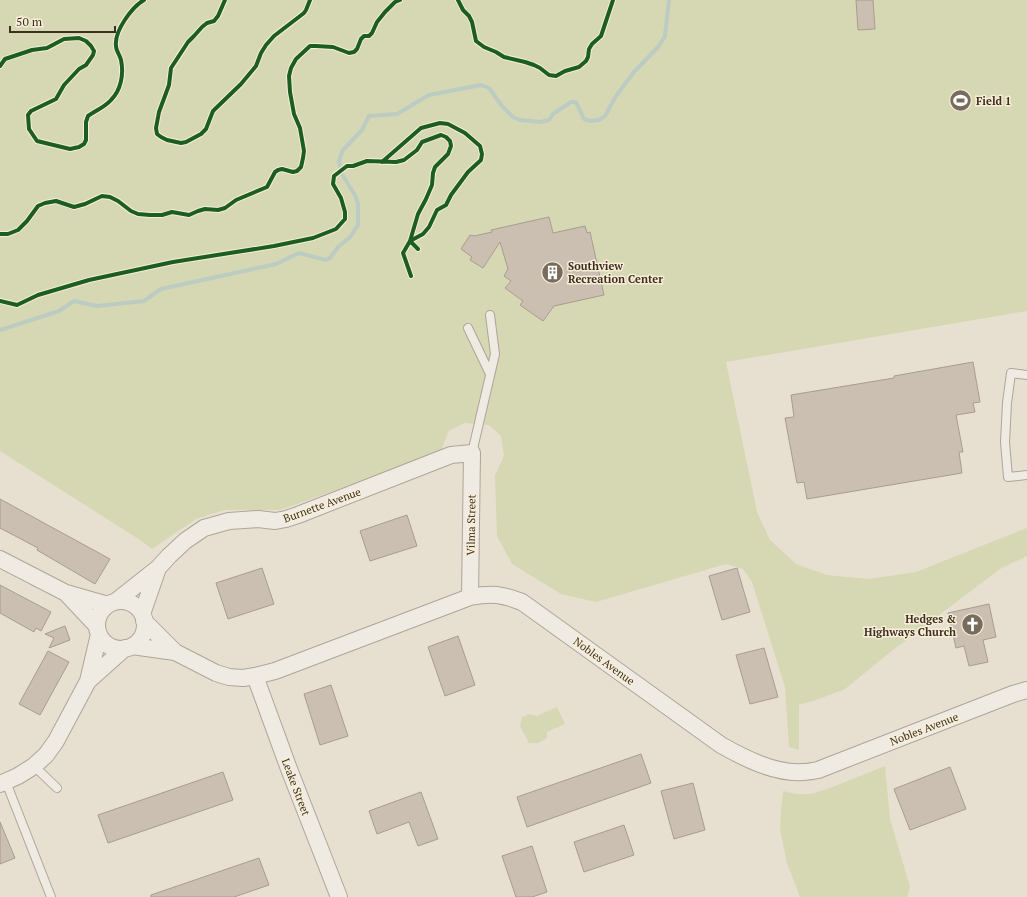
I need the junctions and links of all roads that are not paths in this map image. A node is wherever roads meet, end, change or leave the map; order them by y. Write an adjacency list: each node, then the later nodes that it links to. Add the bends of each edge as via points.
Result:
1 (490, 315): 3 (lane, via 495,354)
2 (468, 328): 3 (lane)
3 (490, 374): 5 (lane)
4 (1027, 375): 6 (lane, via 1011,372 1005,442 1008,477)
5 (472, 453): 8 (street, Burnette Avenue, via 451,455 286,519 228,521 204,528 184,541); 10 (street, Vilma Street)
6 (1027, 475)
7 (0, 559): 9 (street)
8 (158, 568): 11 (street, Burnette Avenue); 12 (street, Burnette Avenue)
9 (66, 594): 11 (street); 13 (street)
10 (470, 597): 16 (street, Nobles Avenue, via 275,671); 18 (street, Nobles Avenue, via 491,594 522,602 721,744 762,764 784,770 818,770)
11 (112, 603): 12 (street, via 124,601 132,604 138,608); 13 (street, via 98,618)
12 (143, 618): 14 (street, via 142,636 138,642); 15 (street, Nobles Avenue)
13 (98, 630): 14 (street, via 103,641 110,646); 17 (street)
14 (128, 647): 15 (street, Nobles Avenue); 17 (street)
15 (175, 652): 16 (street, Nobles Avenue, via 229,677)
16 (255, 676): 23 (street, Leake Street)
17 (88, 681): 19 (street, via 56,741)
18 (1027, 690)
19 (34, 766): 20 (street); 21 (lane)
20 (3, 783): 22 (lane)
21 (57, 788)
22 (51, 897)
23 (339, 897)

